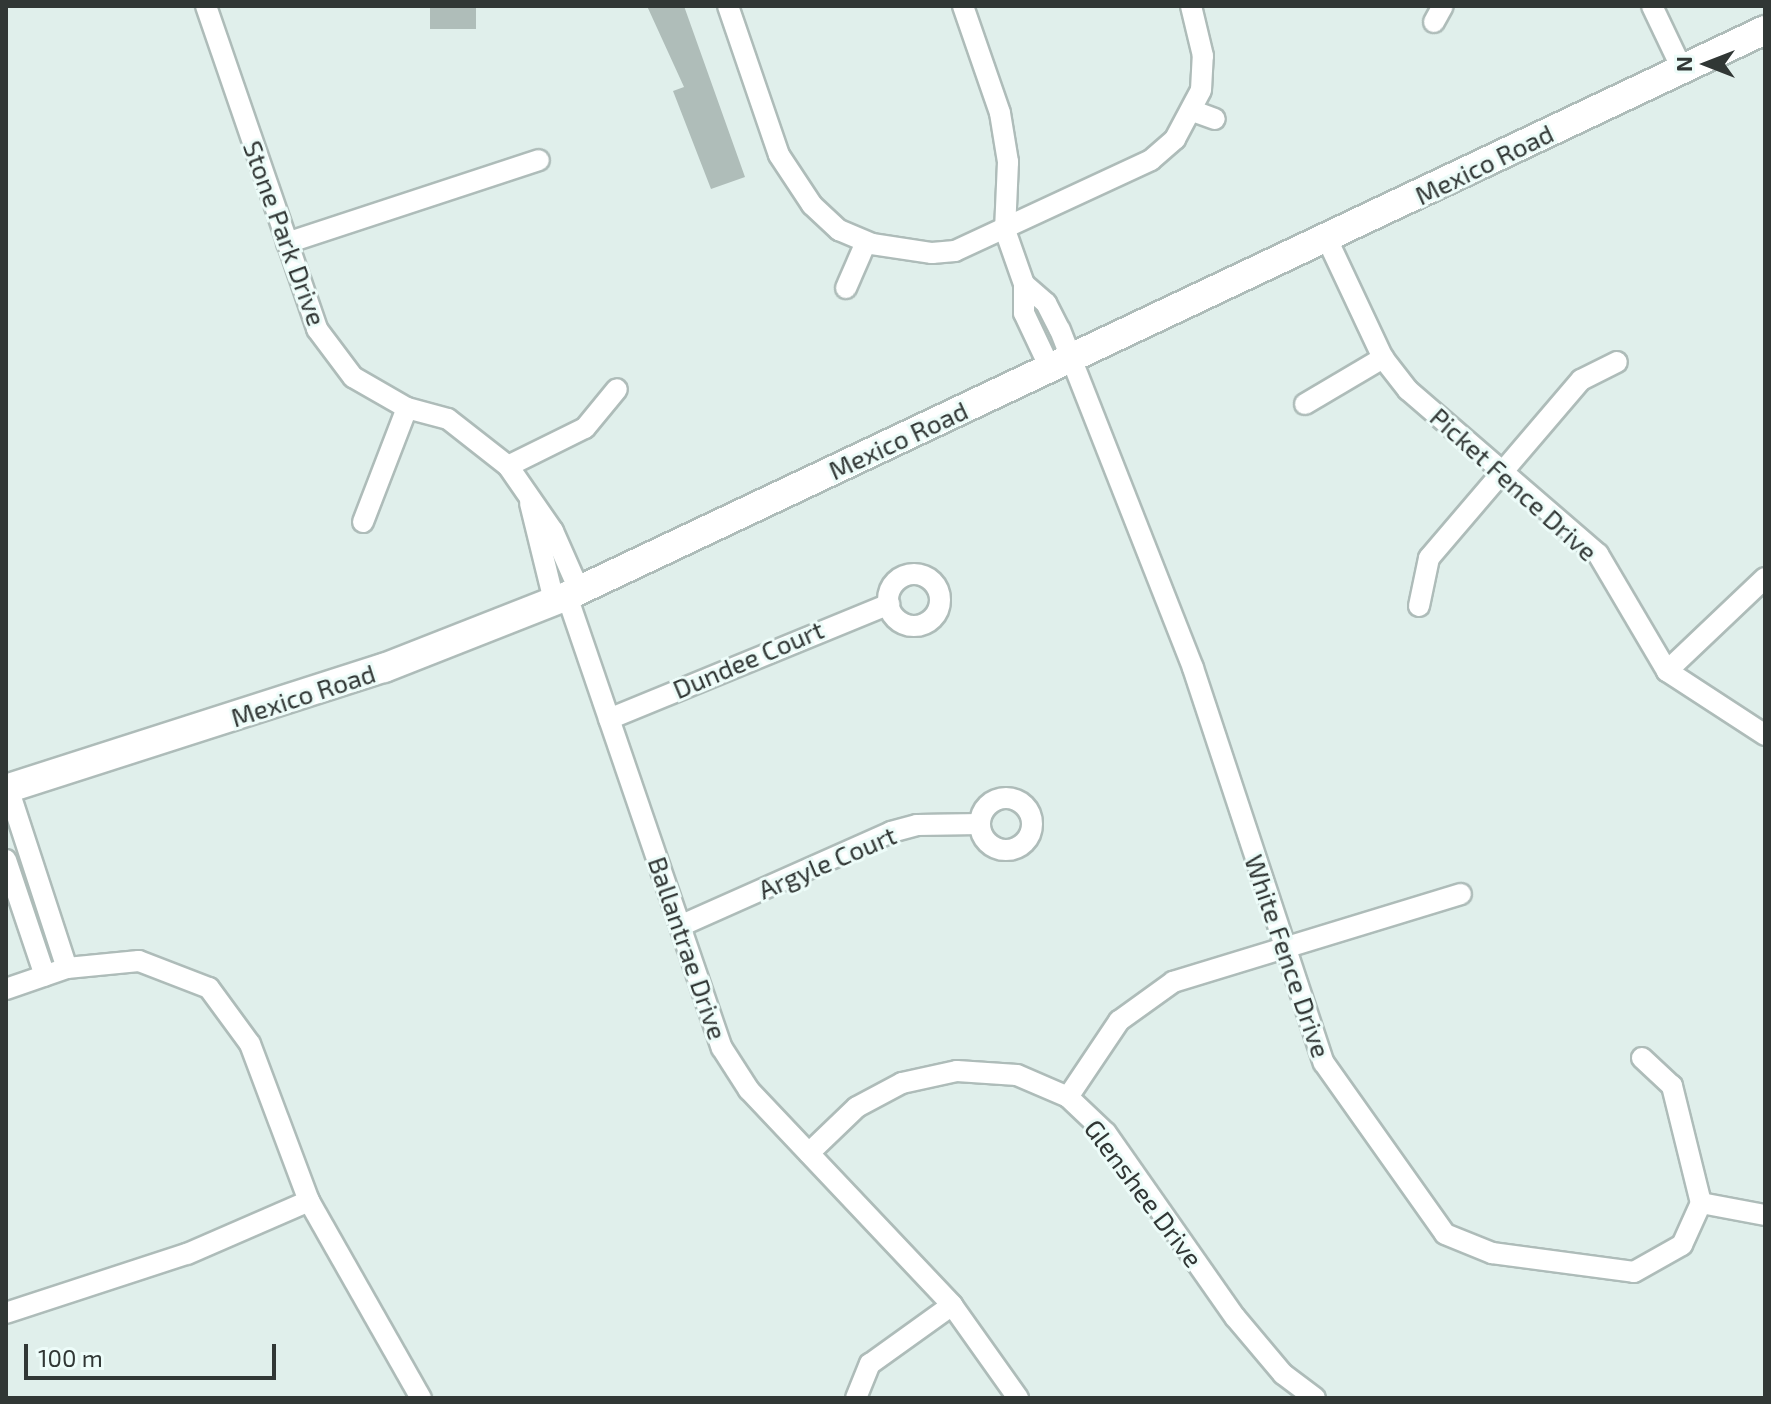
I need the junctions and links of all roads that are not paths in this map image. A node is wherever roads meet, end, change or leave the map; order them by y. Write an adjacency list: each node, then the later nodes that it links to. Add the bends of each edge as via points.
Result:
1 (206, 6): 14 (street, Stone Park Drive)
2 (728, 6): 13 (street, via 795,183 830,223)
3 (963, 6): 11 (street, via 1000,113 1008,162)
4 (1191, 6): 8 (street, via 1203,56)
5 (1652, 6): 7 (street)
6 (1765, 30): 7 (street, Mexico Road)
7 (1682, 69): 12 (street, Mexico Road)
8 (1193, 111): 9 (street); 11 (street, via 1151,160)
9 (1215, 119)
10 (539, 160): 14 (street)
11 (1005, 230): 13 (street, via 955,251 932,253); 18 (street, White Fence Drive, via 1024,284 1024,313)
12 (1327, 239): 16 (street, Picket Fence Drive); 18 (street, Mexico Road)
13 (866, 242): 15 (street)
14 (287, 243): 21 (street, Stone Park Drive, via 317,329 353,377)
15 (846, 288)
16 (1383, 358): 20 (street); 23 (street, Picket Fence Drive, via 1408,390)
17 (1617, 362): 23 (street, via 1581,380)
18 (1060, 364): 26 (street, Mexico Road); 37 (street, White Fence Drive, via 1193,668)
19 (617, 389): 22 (street, via 585,428)
20 (1305, 404)
21 (407, 408): 22 (street, Stone Park Drive, via 448,419); 24 (street)
22 (508, 466): 26 (street, Stone Park Drive, via 530,503)
23 (1505, 469): 28 (street, via 1429,558); 29 (street, Picket Fence Drive, via 1598,554)
24 (363, 522)
25 (1765, 578): 29 (street)
26 (567, 596): 30 (street, Ballantrae Drive); 32 (street, Mexico Road, via 384,668)
27 (889, 604): 30 (street, Dundee Court)
28 (1419, 606)
29 (1667, 671): 31 (street, Picket Fence Drive)
30 (609, 719): 36 (street, Ballantrae Drive)
31 (1765, 735)
32 (7, 788): 38 (street)
33 (980, 824): 36 (street, Argyle Court, via 917,825 891,832)
34 (6, 860): 39 (street)
35 (1461, 894): 37 (street)
36 (680, 926): 43 (street, Ballantrae Drive, via 722,1048 749,1090)
37 (1281, 947): 42 (street, via 1173,982 1119,1021); 45 (street, White Fence Drive, via 1324,1063 1445,1234 1492,1253 1634,1272 1682,1245)
38 (67, 968): 39 (street); 44 (street, via 139,961 209,988 250,1044)
39 (45, 976): 40 (street)
40 (6, 989)
41 (1642, 1058): 45 (street, via 1672,1086)
42 (1068, 1097): 43 (street, Glenshee Drive, via 1017,1075 957,1071 902,1083 857,1107); 52 (street, Glenshee Drive, via 1106,1133 1235,1317 1283,1374)
43 (809, 1153): 47 (street, Ballantrae Drive)
44 (309, 1201): 48 (street, via 187,1254); 49 (street)
45 (1701, 1203): 46 (street)
46 (1765, 1215)
47 (952, 1305): 50 (street, via 870,1364); 51 (street, Ballantrae Drive)
48 (6, 1313)
49 (421, 1398)
50 (856, 1398)
51 (1018, 1398)
52 (1315, 1398)

